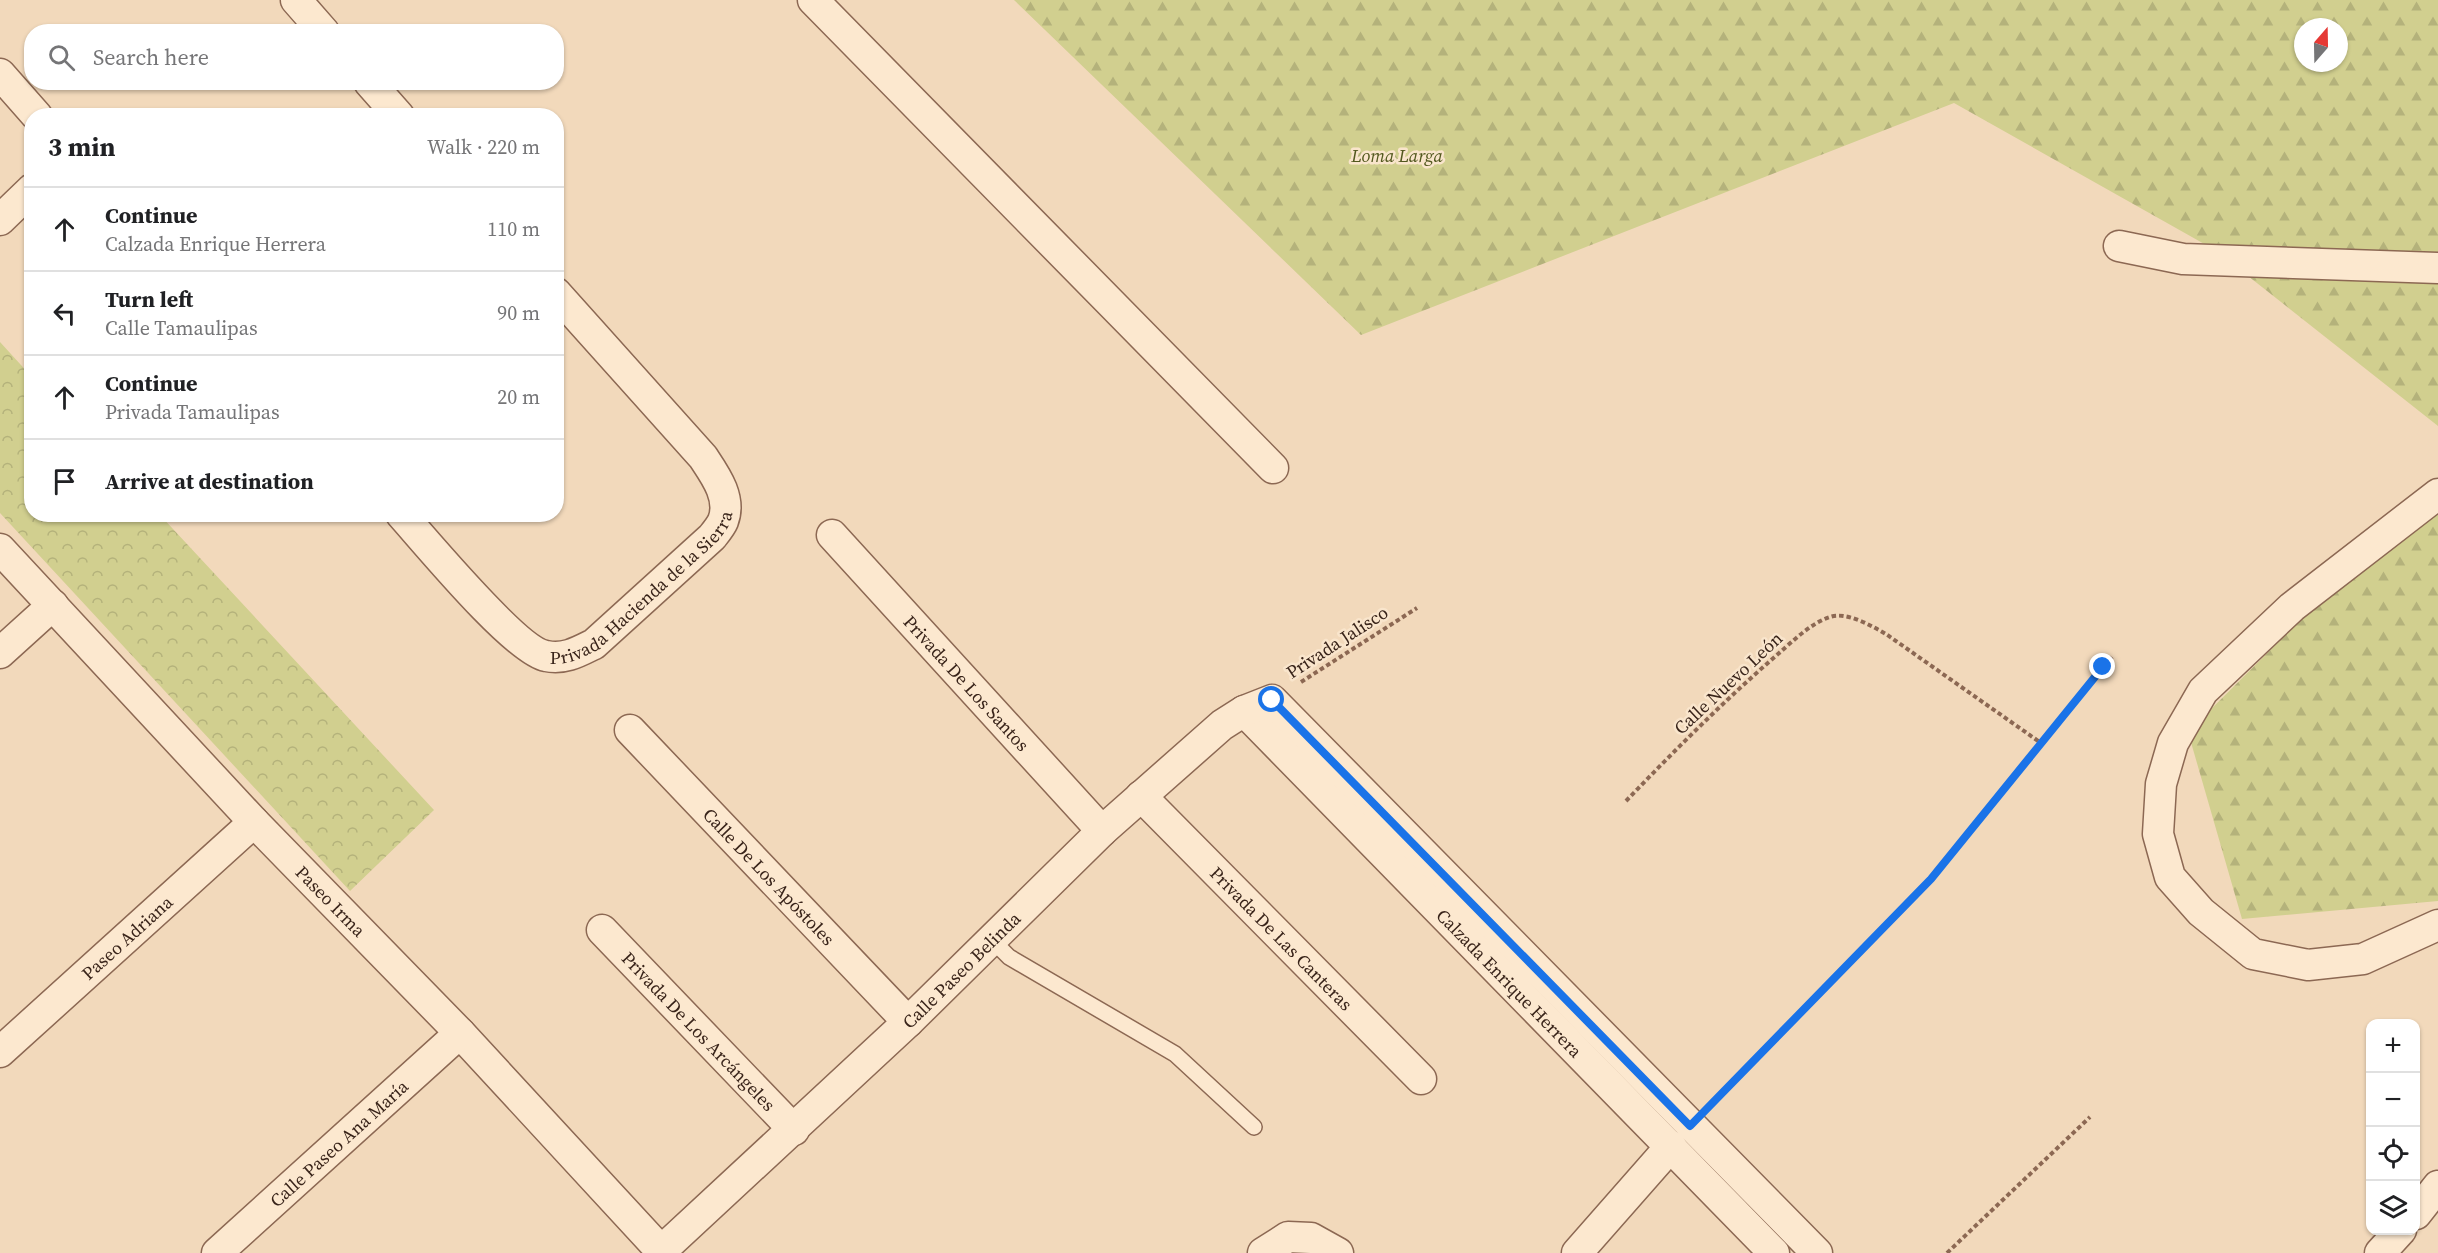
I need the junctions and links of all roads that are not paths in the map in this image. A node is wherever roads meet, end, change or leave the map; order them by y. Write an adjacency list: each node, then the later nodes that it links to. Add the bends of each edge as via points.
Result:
1 (296, 0): 3 (street)
2 (813, 0): 13 (street)
3 (317, 24)
4 (0, 74): 6 (street)
5 (376, 90): 7 (street)
6 (30, 108)
7 (392, 108)
8 (24, 197): 9 (street)
9 (0, 220)
10 (2119, 246): 11 (street, via 2183,259)
11 (2438, 268)
12 (564, 302): 15 (street, Privada Hacienda de la Sierra, via 707,464 723,492 726,508 718,529 594,644 560,658 543,656 523,644)
13 (1273, 468)
14 (2438, 494): 26 (street, via 2292,607 2203,691 2174,743 2161,784 2158,834 2170,877 2201,912 2253,954 2308,965 2363,959)
15 (408, 522)
16 (832, 535): 25 (street, Privada De Los Santos)
17 (0, 549): 18 (street, Paseo Irma)
18 (53, 605): 19 (street); 24 (street, Paseo Irma)
19 (0, 653)
20 (1272, 700): 21 (street, Calle Paseo Belinda); 35 (street, Calzada Enrique Herrera)
21 (1244, 711): 23 (street, Calle Paseo Belinda, via 1222,725); 35 (street, Calzada Enrique Herrera)
22 (630, 730): 29 (street, Calle De Los Apóstoles)
23 (1141, 796): 25 (street, Calle Paseo Belinda); 32 (street, Privada De Las Canteras)
24 (254, 822): 30 (street, Paseo Irma); 31 (street, Paseo Adriana)
25 (1102, 831): 28 (street, Calle Paseo Belinda)
26 (2438, 925)
27 (602, 930): 34 (street, Privada De Los Arcángeles)
28 (992, 940): 29 (street, Calle Paseo Belinda); 33 (lane, via 1009,957 1175,1054)
29 (908, 1022): 34 (street, Calle Paseo Belinda)
30 (460, 1034): 39 (street, Paseo Irma); 40 (street, Calle Paseo Ana María)
31 (0, 1052)
32 (1421, 1079)
33 (1254, 1126)
34 (794, 1130): 39 (street, Calle Paseo Belinda)
35 (1680, 1136): 43 (street); 44 (street, Calzada Enrique Herrera); 45 (street, Calzada Enrique Herrera)
36 (2438, 1186): 37 (street)
37 (2420, 1208)
38 (2396, 1235): 46 (street)
39 (661, 1252)
40 (217, 1253)
41 (1263, 1253): 42 (street, via 1288,1238 1311,1238)
42 (1338, 1253)
43 (1577, 1253)
44 (1773, 1253)
45 (1817, 1253)
46 (2379, 1253)

